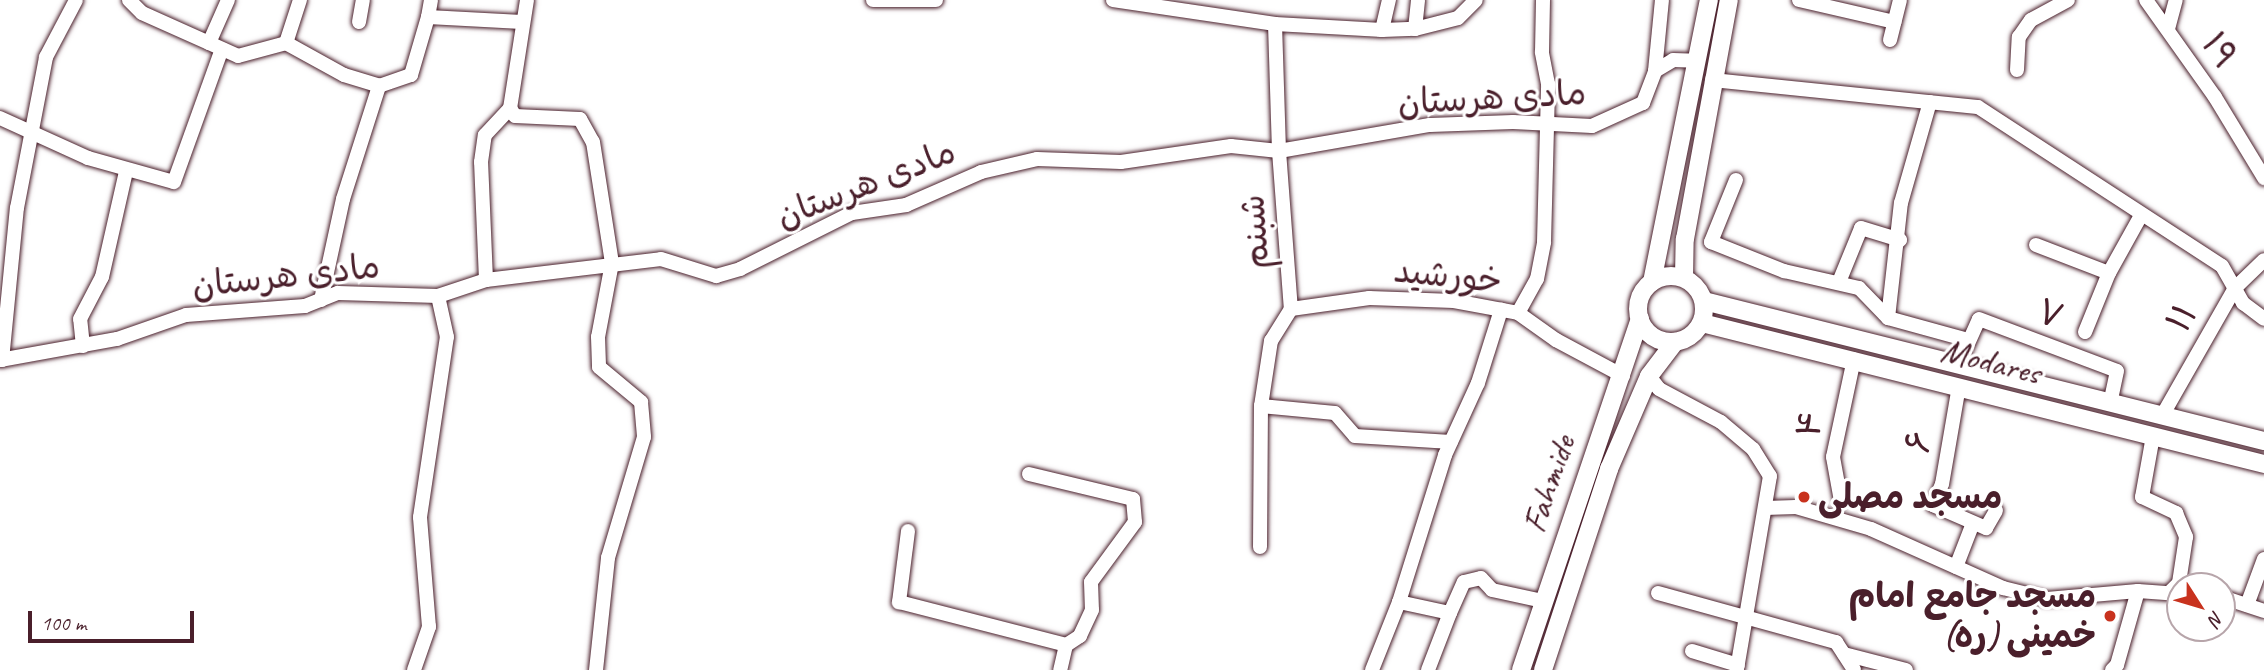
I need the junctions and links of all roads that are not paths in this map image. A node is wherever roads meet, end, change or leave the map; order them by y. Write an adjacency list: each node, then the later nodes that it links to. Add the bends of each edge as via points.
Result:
1 (76, 0): 45 (street, via 46,57)
2 (129, 0): 35 (street, via 142,13)
3 (228, 0): 35 (street)
4 (300, 0): 34 (street)
5 (363, 0): 26 (street)
6 (431, 0): 25 (street)
7 (527, 0): 27 (street)
8 (936, 0): 22 (street)
9 (1113, 0): 23 (street)
10 (1390, 0): 32 (street)
11 (1418, 0): 30 (street)
12 (1476, 0): 30 (street, via 1458,19)
13 (1543, 0): 44 (street)
14 (1661, 0): 37 (street, مادی هرستان)
15 (1709, 0): 36 (main road)
16 (1728, 0): 39 (main road)
17 (1799, 0): 28 (street)
18 (1900, 0): 28 (street)
19 (2068, 0): 38 (street, via 2032,20 2018,37)
20 (2146, 0): 31 (street, ۱۹)
21 (2176, 0): 31 (street)
22 (882, 1)
23 (1142, 2): 24 (street)
24 (1198, 6): 29 (street)
25 (428, 17): 27 (street); 40 (street, via 411,75)
26 (359, 22)
27 (522, 22): 42 (street)
28 (1894, 22): 33 (street)
29 (1275, 23): 32 (street); 46 (street, شبنم)
30 (1415, 29): 32 (street)
31 (2168, 29): 48 (street, ۱۹)
32 (1382, 30)
33 (1889, 40)
34 (286, 43): 35 (street, via 238,56); 40 (street, via 344,75)
35 (215, 46): 47 (street, via 174,182)
36 (1696, 61): 37 (street, via 1673,60); 58 (main road)
37 (1655, 71): 44 (street, مادی هرستان, via 1643,103 1619,116 1592,126)
38 (2017, 71)
39 (1712, 80): 41 (street); 56 (main road, via 1685,239)
40 (379, 86): 62 (street, via 343,200)
41 (1930, 102): 50 (street, via 1978,107); 51 (street, via 1901,203)
42 (510, 108): 54 (street, via 515,116 580,120 593,142); 57 (street, via 485,135 481,162)
43 (0, 118): 45 (street)
44 (1545, 124): 46 (street, مادی هرستان, via 1430,125); 66 (street, via 1544,242 1537,279)
45 (33, 131): 47 (street); 76 (street, via 17,208)
46 (1279, 151): 54 (street, مادی هرستان, via 1231,145 1121,162 1037,159 981,172 906,205 852,213 740,269 716,276 661,259); 64 (street, شبنم)
47 (126, 171): 74 (street, via 102,277 80,318)
48 (2264, 178)
49 (1736, 180): 59 (street, via 1711,242 1784,271)
50 (2140, 217): 55 (street); 60 (street, via 2222,266)
51 (1900, 240): 59 (street, via 1861,229); 67 (street)
52 (2036, 245): 55 (street)
53 (2264, 260): 60 (street, ۱۱)
54 (612, 263): 57 (street, مادی هرستان); 119 (street, via 598,337 599,367 642,402 644,437 608,558)
55 (2109, 273): 71 (street)
56 (1684, 278): 58 (main road, via 1662,277); 63 (main road)
57 (486, 280): 61 (street, مادی هرستان)
58 (1653, 282): 68 (main road, via 1640,298)
59 (1839, 282): 67 (street, via 1859,288)
60 (2235, 288): 69 (street, via 2243,303); 83 (street, ۱۱)
61 (438, 296): 62 (street, مادی هرستان, via 338,293); 118 (street, via 447,337 421,517 429,626)
62 (321, 300): 74 (street, مادی هرستان, via 305,306 186,315)
63 (1704, 301): 70 (main road); 77 (main road, Modares)
64 (1291, 309): 65 (street, خورشید, via 1369,298 1454,301); 82 (street, via 1270,341)
65 (1501, 310): 66 (street, خورشید); 87 (street, via 1478,383)
66 (1518, 313): 78 (street, خورشید, via 1556,340)
67 (1888, 318): 72 (street)
68 (1640, 319): 73 (main road, via 1649,334); 78 (main road, Fahmide)
69 (2264, 319)
70 (1702, 323): 73 (main road, via 1686,339); 75 (main road, Modares)
71 (2085, 331)
72 (1968, 340): 77 (street); 81 (street, ۷, via 1979,319 2118,371)
73 (1675, 342): 79 (main road, Fahmide)
74 (83, 346): 76 (street, مادی هرستان)
75 (1854, 359): 80 (main road, Modares); 91 (street, ۴, via 1833,457)
76 (1, 360)
77 (1958, 366): 81 (main road, Modares)
78 (1623, 376): 94 (main road, Fahmide)
79 (1649, 376): 92 (street, via 1658,390 1721,422 1753,449 1770,476); 95 (main road, Fahmide)
80 (1959, 386): 85 (main road, Modares); 96 (street, ۶, via 1942,484 1933,505)
81 (2110, 403): 83 (main road, Modares)
82 (1261, 406): 87 (street, via 1335,413 1355,436); 100 (street)
83 (2162, 416): 84 (main road, Modares)
84 (2233, 433): 86 (main road, Modares); 88 (main road)
85 (2153, 436): 88 (main road, Modares); 103 (street, via 2142,497 2176,513 2186,537)
86 (2264, 441)
87 (1451, 442): 109 (street)
88 (2231, 455): 89 (main road, Modares)
89 (2264, 464)
90 (1029, 474): 114 (street, via 1133,499 1135,522 1091,582 1093,610 1080,636)
91 (1841, 501)
92 (1765, 508): 102 (street, via 1796,507 1871,529); 113 (street)
93 (1996, 510): 96 (street, via 1986,528)
94 (1573, 511): 95 (main road, via 1578,519); 98 (main road, Fahmide)
95 (1593, 518): 99 (main road, Fahmide)
96 (1973, 523): 102 (street)
97 (908, 531): 114 (street, via 899,603)
98 (1564, 539): 99 (main road, via 1575,537); 107 (main road, Fahmide)
99 (1584, 545): 124 (main road, Fahmide)
100 (1259, 547)
101 (2264, 559): 110 (street)
102 (1956, 567): 104 (street, via 2003,588 2047,599)
103 (2185, 572)
104 (2138, 591): 106 (street); 127 (street)
105 (1658, 593): 113 (street)
106 (2166, 593)
107 (1543, 601): 112 (street, via 1492,590 1481,578 1464,582); 123 (main road, Fahmide)
108 (2236, 601): 110 (street)
109 (1399, 602): 112 (street); 121 (street)
110 (2247, 605): 111 (street)
111 (2264, 611)
112 (1450, 613): 122 (street)
113 (1747, 616): 116 (street, via 1836,642); 117 (street)
114 (1066, 645): 120 (street)
115 (1692, 651): 117 (street)
116 (1844, 654): 125 (street); 126 (street)
117 (1737, 667)
118 (414, 670)
119 (596, 670)
120 (1060, 670)
121 (1372, 670)
122 (1427, 670)
123 (1521, 670)
124 (1543, 670)
125 (1854, 670)
126 (1906, 670)
127 (2112, 670)

